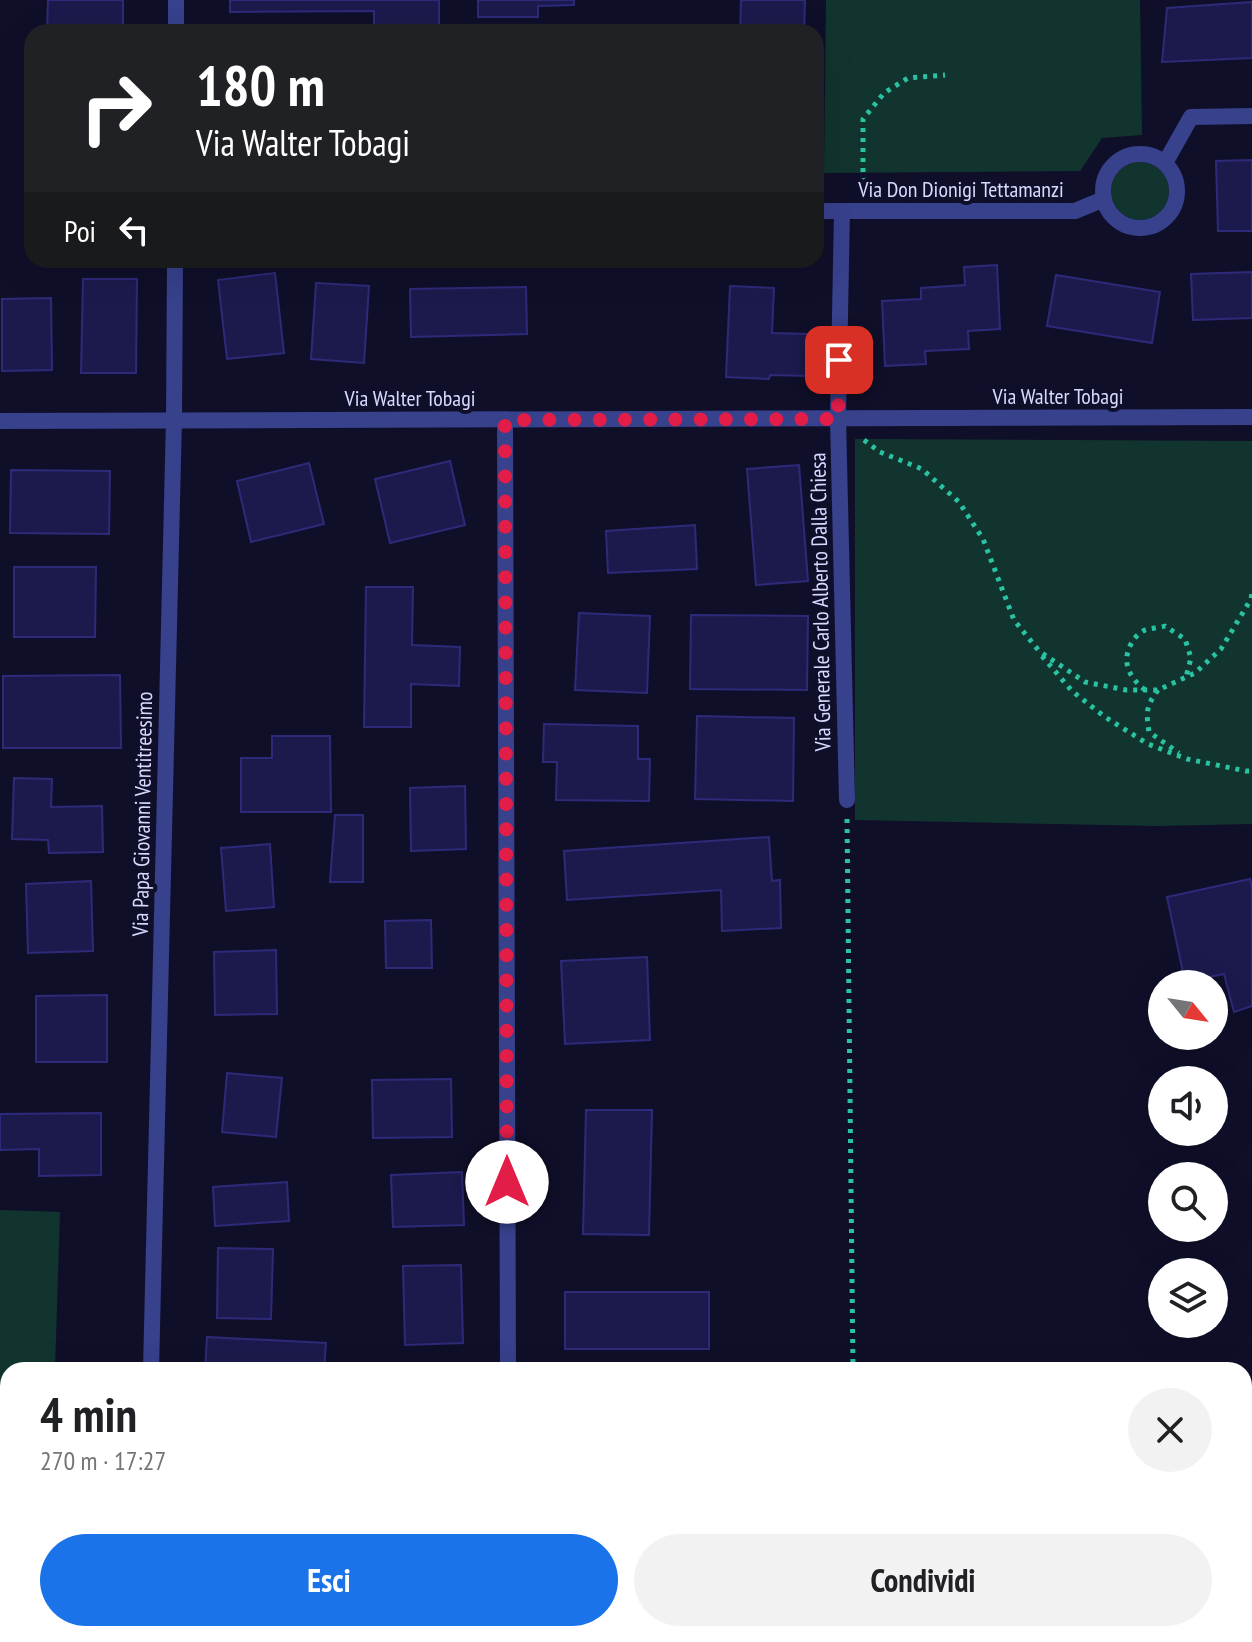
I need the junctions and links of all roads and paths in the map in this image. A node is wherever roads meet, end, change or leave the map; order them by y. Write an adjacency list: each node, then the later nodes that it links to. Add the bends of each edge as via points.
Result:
1 (176, 0): 2 (street)
2 (176, 24)
3 (945, 75): 9 (path, via 908,78 884,93 863,119)
4 (1252, 116): 5 (street, via 1191,117)
5 (1165, 163): 6 (street, via 1141,154 1124,158 1107,174); 6 (street, via 1177,183 1177,196 1161,222 1133,228 1121,223)
6 (1104, 199): 9 (street, Via Don Dionigi Tettamanzi, via 1075,211)
7 (824, 211): 8 (street, Via Don Dionigi Tettamanzi)
8 (842, 211): 9 (street, Via Don Dionigi Tettamanzi); 13 (street, Via Generale Carlo Alberto Dalla Chiesa)
9 (867, 212)
10 (175, 268): 12 (street, Via Papa Giovanni Ventitreesimo)
11 (1252, 417): 13 (street, Via Walter Tobagi)
12 (174, 419): 14 (street, Via Walter Tobagi); 15 (street, Via Walter Tobagi); 24 (street, Via Papa Giovanni Ventitreesimo)
13 (838, 419): 14 (street, Via Walter Tobagi); 17 (path, via 880,452 922,469 959,502 983,539 1014,620); 23 (street, Via Generale Carlo Alberto Dalla Chiesa)
14 (505, 420): 25 (street)
15 (0, 421)
16 (1252, 593): 18 (path, via 1221,649)
17 (1039, 651): 19 (path, via 1085,682); 21 (path, via 1072,691 1105,717 1148,744)
18 (1185, 678): 19 (path, via 1191,658 1185,639 1165,626 1143,631 1132,640 1126,658 1128,671); 20 (path)
19 (1146, 690): 20 (path)
20 (1158, 690): 21 (path, via 1146,714 1149,732)
21 (1187, 759): 22 (path)
22 (1252, 771)
23 (847, 800): 26 (path)
24 (151, 1362)
25 (508, 1362)
26 (853, 1362)

